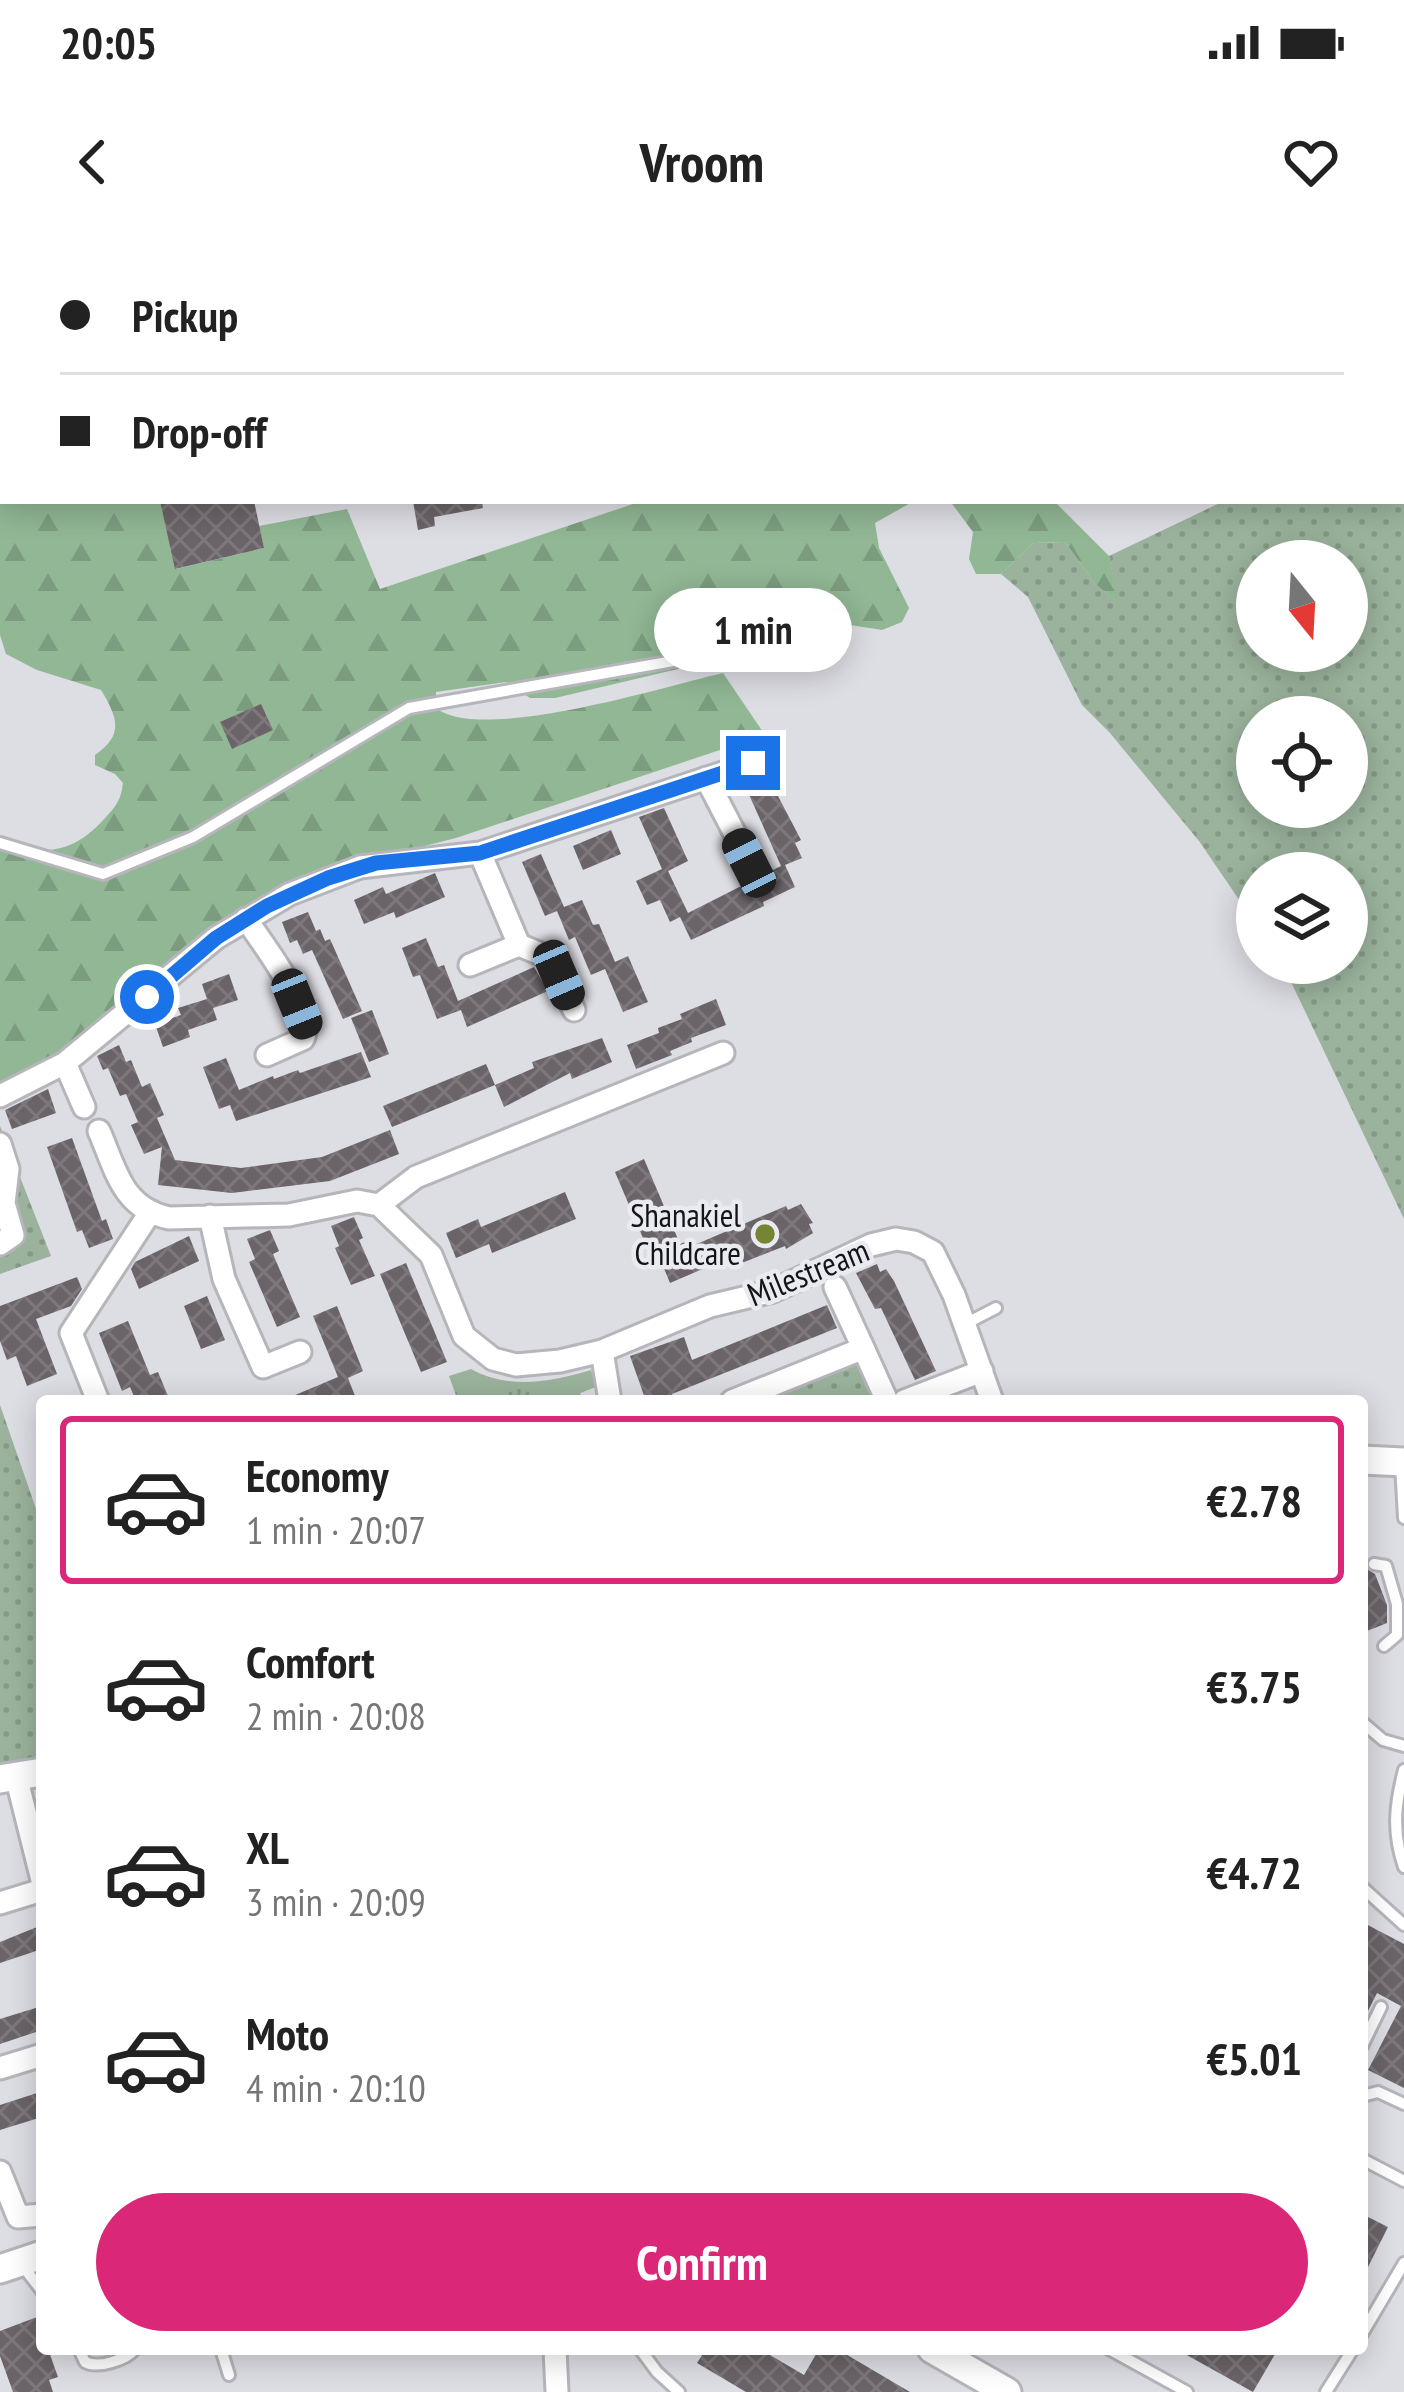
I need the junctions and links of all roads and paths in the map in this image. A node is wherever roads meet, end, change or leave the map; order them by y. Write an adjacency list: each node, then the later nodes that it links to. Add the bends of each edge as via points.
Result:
1 (830, 638): 4 (lane, via 410,708 194,837 103,874)
2 (753, 763): 3 (street)
3 (706, 778): 5 (street); 6 (street)
4 (0, 843)
5 (480, 853): 7 (street, via 360,867); 8 (street)
6 (749, 863)
7 (246, 919): 12 (street, via 288,981 307,1027 303,1039); 13 (street)
8 (519, 945): 9 (street); 10 (street, via 548,957)
9 (470, 965)
10 (574, 1010)
11 (722, 1053): 19 (street, via 416,1177)
12 (267, 1055)
13 (65, 1063): 14 (street); 15 (street)
14 (0, 1096)
15 (84, 1107)
16 (99, 1131): 20 (street, via 125,1191)
17 (0, 1144): 18 (street, via 8,1169)
18 (2, 1205): 22 (street, via 13,1235)
19 (379, 1205): 21 (street); 26 (street, Milestream, via 431,1255 464,1336 478,1350 527,1365)
20 (149, 1214): 21 (street); 30 (street, via 71,1334)
21 (210, 1216): 27 (street, via 224,1279 262,1366)
22 (0, 1244)
23 (836, 1287): 28 (street)
24 (996, 1308): 25 (lane)
25 (965, 1324): 26 (street, Milestream, via 933,1252 896,1239); 29 (street, Milestream)
26 (602, 1351): 31 (street)
27 (300, 1352)
28 (866, 1352): 32 (street); 33 (street)
29 (982, 1371): 34 (street); 35 (street, Milestream)
30 (96, 1395)
31 (609, 1395)
32 (747, 1395)
33 (884, 1395)
34 (920, 1395)
35 (990, 1395)
36 (1368, 1460): 37 (street)
37 (1403, 1462): 38 (lane)
38 (1404, 1518)
39 (1374, 1564): 40 (lane, via 1386,1566)
40 (1400, 1603): 41 (lane, via 1397,1635)
41 (1384, 1646)
42 (1368, 1727): 43 (lane)
43 (1404, 1746)
44 (1404, 1770): 47 (lane, via 1395,1812)
45 (20, 1776): 46 (street)
46 (36, 1855)
47 (1404, 1867)
48 (36, 1888): 50 (street)
49 (1368, 1892): 51 (lane)
50 (0, 1903)
51 (1404, 1925)
52 (1381, 2007): 53 (lane)
53 (1368, 2034)
54 (36, 2056): 55 (street)
55 (0, 2068)
56 (1368, 2094): 57 (lane)
57 (1404, 2104)
58 (1368, 2161): 60 (lane)
59 (0, 2172): 61 (street, via 18,2217)
60 (1404, 2181)
61 (36, 2216)
62 (1404, 2264): 63 (lane)
63 (1368, 2324)
64 (82, 2355): 65 (lane, via 97,2366)
65 (130, 2355)
66 (223, 2355): 72 (lane)
67 (555, 2355): 74 (street)
68 (644, 2355): 75 (lane)
69 (942, 2355): 76 (street)
70 (1120, 2355): 77 (lane)
71 (1349, 2355): 73 (lane)
72 (229, 2375)
73 (1328, 2388): 78 (lane)
74 (556, 2392)
75 (679, 2392)
76 (1007, 2392)
77 (1187, 2392)
78 (1344, 2392)

